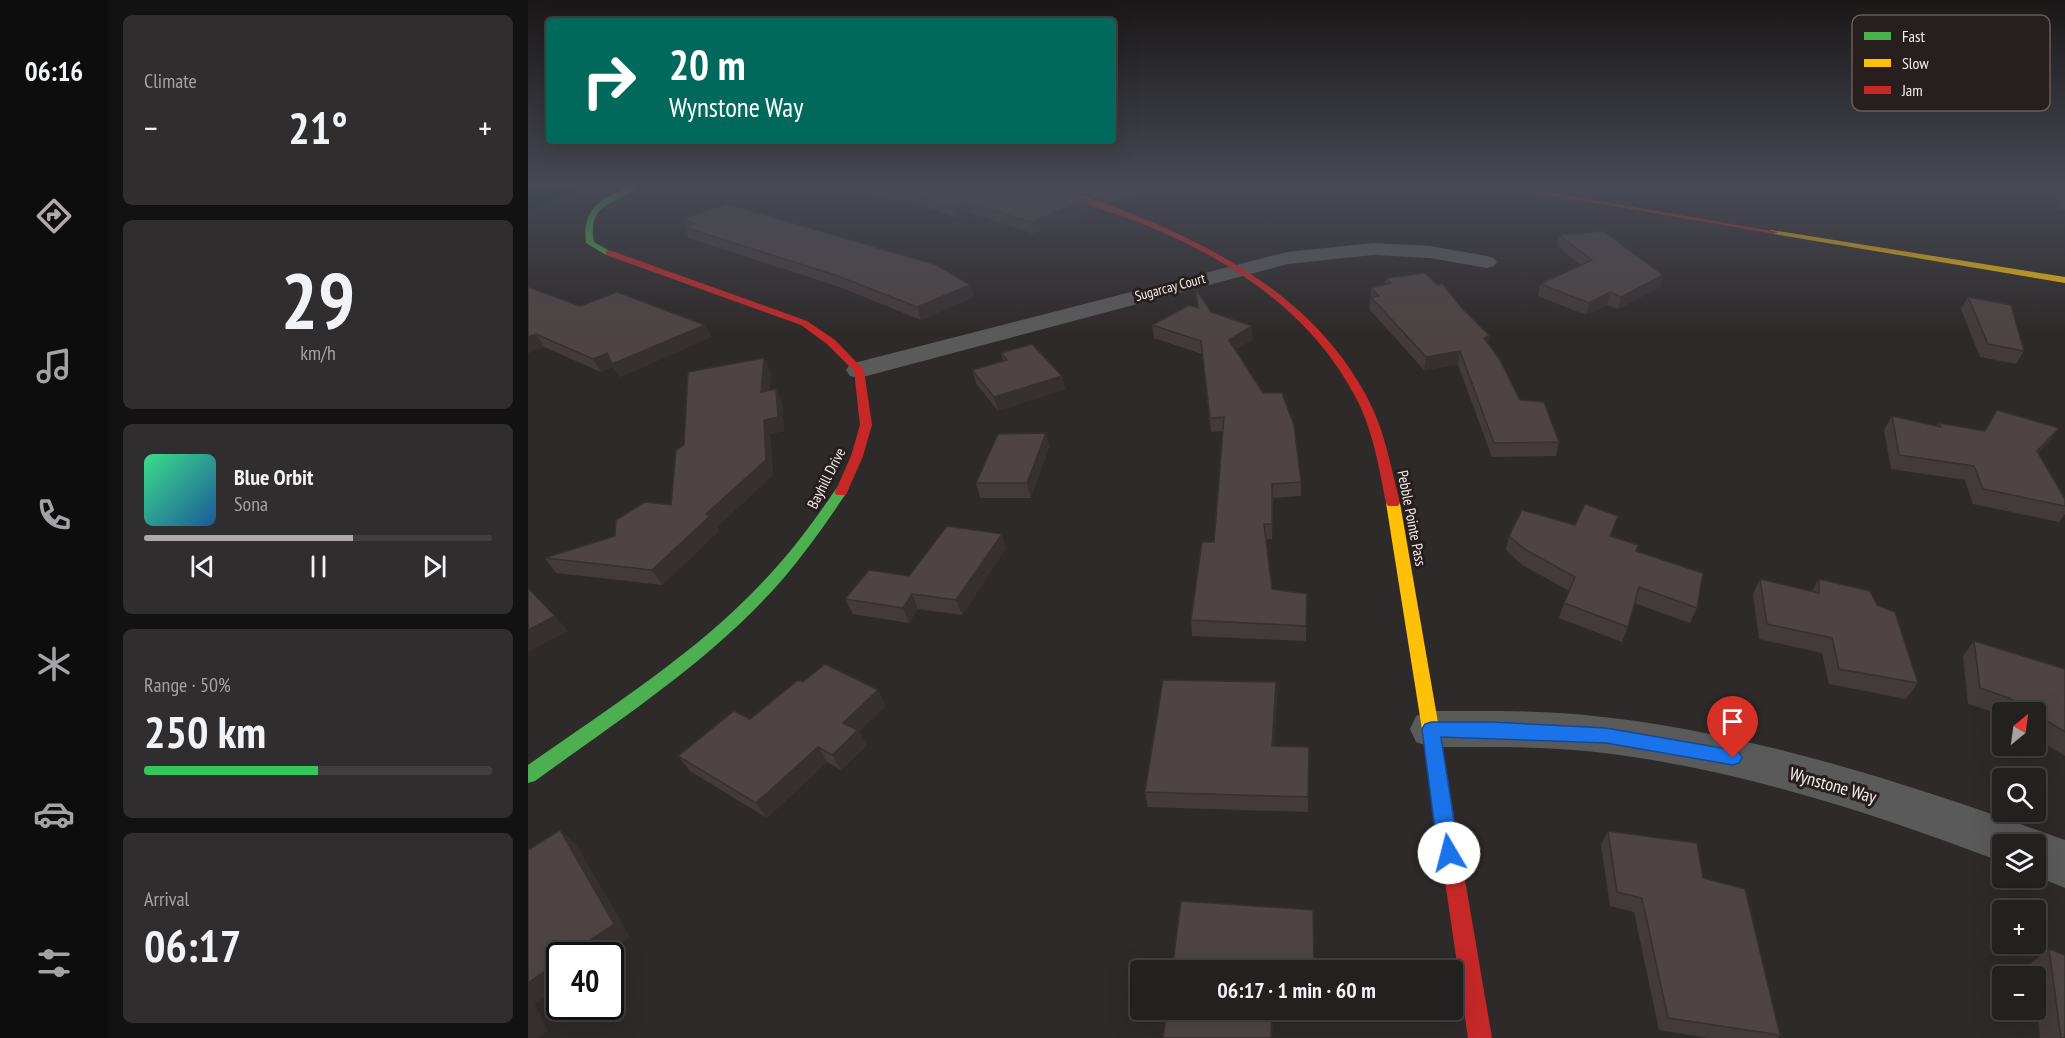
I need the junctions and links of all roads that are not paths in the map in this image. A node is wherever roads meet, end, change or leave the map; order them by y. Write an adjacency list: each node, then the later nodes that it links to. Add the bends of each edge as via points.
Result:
1 (587, 236): 7 (street, via 590,243 612,255 804,323 831,342)
2 (1189, 236): 5 (street, Pebble Pointe Pass)
3 (1803, 236): 6 (street)
4 (1487, 262): 5 (street, Sugarcay Court, via 1430,252 1372,249 1297,256)
5 (1242, 268): 7 (street, Sugarcay Court); 8 (street, Pebble Pointe Pass, via 1281,297 1328,346 1361,398 1378,439 1397,520)
6 (2065, 280)
7 (859, 370): 9 (street, Bayhill Drive, via 866,425 841,492 815,534 731,624 667,677)
8 (1431, 729): 10 (street, Wynstone Way, via 1606,736 1733,758 1865,792); 13 (street, Pebble Pointe Pass)
9 (528, 775)
10 (1992, 836)
11 (2046, 857): 12 (street)
12 (2065, 864)
13 (1480, 1038)

